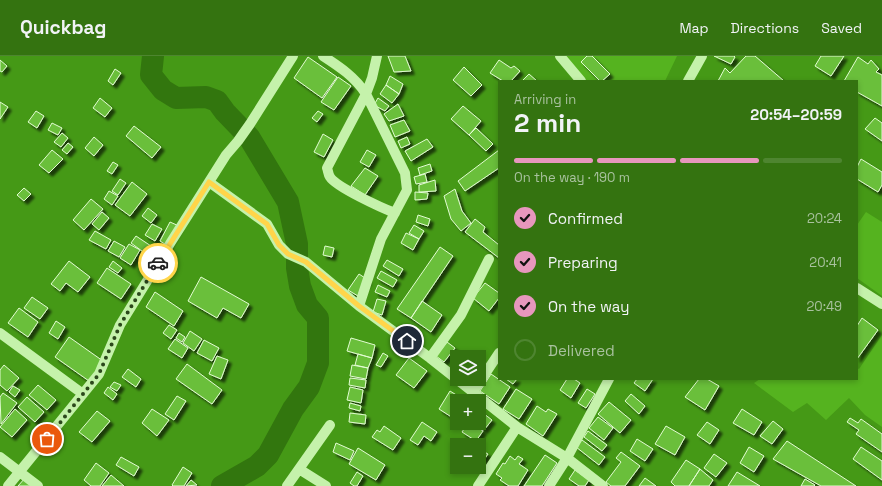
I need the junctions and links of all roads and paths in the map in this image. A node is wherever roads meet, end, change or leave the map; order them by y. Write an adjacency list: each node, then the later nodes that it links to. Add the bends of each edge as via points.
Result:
1 (293, 56): 9 (street)
2 (323, 56): 8 (street, via 342,68)
3 (377, 56): 8 (street)
4 (560, 56): 6 (street)
5 (702, 56): 7 (street)
6 (580, 80)
7 (689, 80)
8 (366, 94): 10 (street, via 406,172 407,190); 10 (street, via 327,168 330,177 338,184)
9 (209, 182): 14 (street, via 267,224 279,245 288,254 306,262); 20 (street, via 120,325 99,374)
10 (395, 213): 14 (street, via 381,239)
11 (489, 260): 17 (street, via 461,314)
12 (858, 289): 13 (street)
13 (882, 304)
14 (359, 306): 17 (street)
15 (0, 333): 20 (street)
16 (498, 354): 19 (street)
17 (430, 358): 19 (street)
18 (608, 380): 24 (street)
19 (473, 392): 22 (street)
20 (83, 394): 26 (street)
21 (330, 425): 25 (street)
22 (517, 427): 24 (street); 31 (street)
23 (0, 457): 26 (street)
24 (567, 458): 32 (street); 33 (street)
25 (299, 469): 29 (street); 30 (street)
26 (20, 472): 27 (street); 28 (street)
27 (8, 486)
28 (38, 486)
29 (287, 486)
30 (326, 486)
31 (478, 486)
32 (549, 486)
33 (603, 486)

